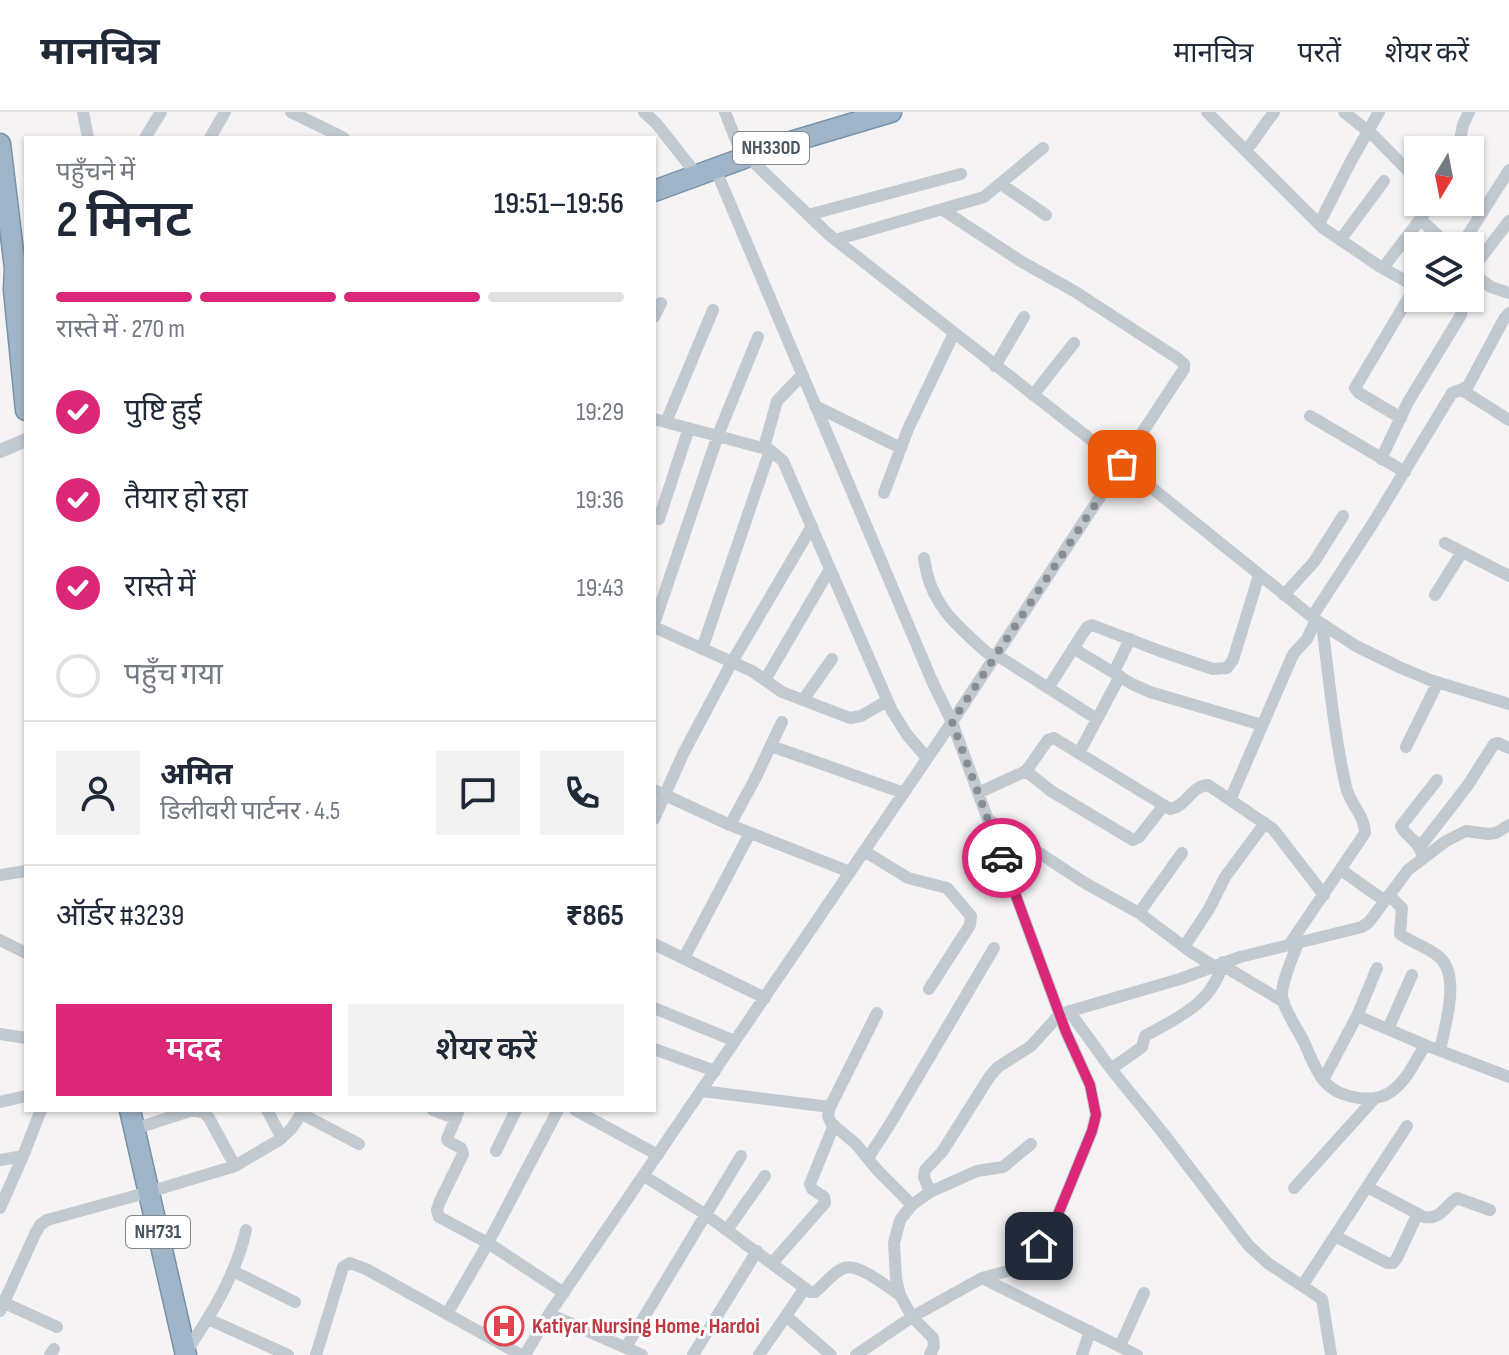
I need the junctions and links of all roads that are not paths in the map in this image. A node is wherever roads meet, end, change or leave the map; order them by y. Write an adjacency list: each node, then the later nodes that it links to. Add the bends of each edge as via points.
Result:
1 (83, 112): 14 (street)
2 (161, 112): 15 (street)
3 (225, 112): 16 (street)
4 (291, 112): 17 (street)
5 (644, 112): 25 (street)
6 (725, 112): 22 (street)
7 (891, 112): 22 (highway, NH330D)
8 (1207, 112): 21 (street)
9 (1274, 112): 21 (street)
10 (1344, 112): 13 (street)
11 (1379, 112): 13 (street)
12 (1469, 112): 18 (street)
13 (1368, 131): 23 (street); 36 (street)
14 (88, 136)
15 (146, 136)
16 (213, 136)
17 (340, 136)
18 (1461, 136)
19 (0, 144): 42 (highway)
20 (1043, 148): 28 (street)
21 (1246, 151): 36 (street)
22 (745, 157): 25 (highway, NH330D); 31 (street)
23 (1404, 167)
24 (1509, 170): 38 (street)
25 (706, 172): 29 (highway, NH330D); 59 (street)
26 (961, 174): 31 (street)
27 (1384, 181): 39 (street)
28 (1001, 184): 30 (street, via 984,197); 32 (street)
29 (656, 190)
30 (943, 210): 40 (street); 75 (street, via 1182,362 1182,372)
31 (808, 215): 40 (street)
32 (1046, 215)
33 (1422, 216): 34 (street)
34 (1420, 219): 37 (street); 43 (street)
35 (1509, 221): 41 (street)
36 (1319, 224): 39 (street)
37 (1434, 232)
38 (1470, 232)
39 (1341, 239): 43 (street)
40 (835, 240): 55 (street)
41 (1484, 254)
42 (15, 268): 47 (highway); 60 (highway)
43 (1383, 268): 44 (street)
44 (1404, 281)
45 (1484, 282): 46 (street)
46 (1509, 293)
47 (24, 297)
48 (661, 303): 52 (street)
49 (1404, 308): 66 (street, via 1355,388)
50 (713, 310): 67 (street)
51 (1458, 312): 66 (street)
52 (656, 313)
53 (1509, 313): 61 (street)
54 (1024, 317): 58 (street)
55 (954, 333): 58 (street); 71 (street)
56 (758, 337): 69 (street)
57 (1074, 343): 62 (street)
58 (995, 366): 62 (street)
59 (802, 375): 63 (street); 72 (street, via 777,401)
60 (24, 390)
61 (1462, 390): 64 (street); 76 (street, via 1452,393)
62 (1033, 395): 75 (street)
63 (815, 406): 71 (street); 107 (street)
64 (1507, 415)
65 (1310, 416): 74 (street)
66 (1401, 418): 74 (street)
67 (660, 420): 68 (street)
68 (689, 428): 69 (street); 79 (street)
69 (718, 435): 72 (street); 89 (street)
70 (24, 441): 73 (street)
71 (901, 448): 77 (street)
72 (767, 449): 80 (street, via 783,461); 94 (street)
73 (0, 451)
74 (1381, 459): 76 (street)
75 (1122, 464): 85 (street); 95 (street)
76 (1405, 472): 90 (street)
77 (884, 493)
78 (1343, 516): 87 (street, via 1314,562)
79 (659, 519)
80 (812, 526): 84 (street); 97 (street)
81 (1445, 543): 82 (street)
82 (1462, 552): 86 (street); 88 (street)
83 (924, 558): 95 (street, via 947,616)
84 (830, 569): 99 (street); 103 (street)
85 (1259, 575): 87 (street); 92 (street, via 1227,668 1213,669)
86 (1509, 576)
87 (1284, 595): 90 (street)
88 (1435, 595)
89 (656, 620)
90 (1317, 620): 100 (street, via 1356,646); 108 (street, via 1292,656); 129 (street, via 1349,797 1365,828)
91 (656, 627): 94 (street)
92 (1130, 639): 93 (street, via 1092,625); 98 (street)
93 (1073, 648): 98 (street); 101 (street)
94 (702, 649): 97 (street)
95 (994, 656): 101 (street); 107 (street)
96 (832, 659): 102 (street)
97 (732, 662): 99 (street); 116 (street)
98 (1117, 674): 105 (street); 108 (street, via 1163,697)
99 (765, 680): 102 (street)
100 (1438, 682): 104 (street); 110 (street)
101 (1048, 688): 105 (street)
102 (803, 700): 103 (street, via 854,718)
103 (887, 701): 113 (street)
104 (1509, 704)
105 (1097, 719): 112 (street)
106 (782, 722): 109 (street)
107 (952, 722): 113 (street); 118 (street)
108 (1262, 725): 119 (street)
109 (771, 746): 117 (street); 123 (street)
110 (1406, 747)
111 (1509, 748): 128 (street, via 1494,744)
112 (1079, 753): 114 (street, via 1051,737); 120 (street)
113 (927, 758): 117 (street)
114 (1026, 771): 118 (street); 120 (street, via 1133,840)
115 (1437, 780): 128 (street, via 1401,826)
116 (660, 793): 123 (street)
117 (904, 793): 126 (street)
118 (978, 793): 121 (street)
119 (1230, 800): 120 (street, via 1204,785 1175,809); 122 (street)
120 (1164, 805)
121 (988, 819): 135 (street); 151 (street)
122 (1265, 823): 133 (street); 139 (street)
123 (730, 825): 125 (street)
124 (1509, 825): 128 (street, via 1492,834 1463,832)
125 (750, 833): 131 (street); 142 (street)
126 (864, 851): 131 (street); 146 (street, via 908,878 947,888 971,916)
127 (1182, 853): 135 (street)
128 (1421, 853): 134 (street)
129 (1341, 870): 133 (street); 134 (street)
130 (24, 871): 132 (street)
131 (850, 872): 147 (street)
132 (0, 875)
133 (1324, 895): 137 (street)
134 (1387, 898): 137 (street, via 1365,926); 159 (street, via 1402,908 1402,936 1435,954 1449,971)
135 (1139, 913): 139 (street)
136 (0, 940): 141 (street)
137 (1294, 944): 143 (street); 148 (street)
138 (656, 945): 142 (street)
139 (1184, 947): 143 (street)
140 (994, 948): 188 (street)
141 (24, 952)
142 (684, 958): 147 (street)
143 (1220, 965): 148 (street); 151 (street); 160 (street, via 1216,983 1203,999 1145,1036 1142,1047)
144 (1377, 968): 152 (street)
145 (1412, 975): 153 (street)
146 (929, 989)
147 (765, 998): 156 (street)
148 (1284, 1002): 163 (street)
149 (656, 1009): 156 (street)
150 (877, 1013): 168 (street)
151 (1064, 1013): 160 (street); 196 (street, via 990,1076 925,1170); 209 (street, via 1090,1085 1095,1122 1054,1224 1031,1256 1023,1267)
152 (1357, 1016): 153 (street); 163 (street)
153 (1388, 1029): 157 (street)
154 (0, 1034): 155 (street)
155 (24, 1038)
156 (735, 1041): 161 (street)
157 (1425, 1045): 159 (street); 166 (street, via 1394,1090)
158 (656, 1050): 161 (street)
159 (1440, 1050): 162 (street)
160 (1111, 1069): 210 (street, via 1249,1246)
161 (715, 1071): 164 (street)
162 (1509, 1077)
163 (1323, 1080): 166 (street, via 1341,1092)
164 (702, 1091): 168 (street); 185 (street)
165 (24, 1096): 167 (street)
166 (1375, 1098): 194 (street)
167 (0, 1102)
168 (830, 1107): 179 (street)
169 (40, 1112): 186 (street)
170 (179, 1112): 178 (street)
171 (200, 1112): 190 (street, via 209,1118)
172 (268, 1112): 181 (street)
173 (303, 1112): 181 (street); 182 (street)
174 (515, 1112): 184 (street)
175 (557, 1112): 205 (street)
176 (579, 1112): 185 (street)
177 (458, 1115): 205 (street, via 447,1139 463,1154 437,1214)
178 (132, 1119): 195 (highway, NH731)
179 (834, 1125): 188 (street); 207 (street, via 810,1184 825,1203)
180 (1407, 1126): 193 (street)
181 (282, 1138): 190 (street)
182 (359, 1144)
183 (1031, 1144): 196 (street, via 1007,1165)
184 (496, 1151)
185 (658, 1155): 191 (street)
186 (23, 1156): 189 (street); 198 (street)
187 (741, 1156): 200 (street)
188 (868, 1158): 197 (street)
189 (0, 1160)
190 (235, 1166): 195 (street)
191 (644, 1176): 200 (street); 212 (street)
192 (765, 1176): 203 (street)
193 (1367, 1187): 201 (street); 204 (street)
194 (1294, 1188)
195 (149, 1192): 216 (street, via 40,1225); 226 (highway, NH731)
196 (930, 1192): 197 (street)
197 (912, 1205): 214 (street, via 900,1220 894,1243)
198 (0, 1208)
199 (1490, 1210): 201 (street, via 1460,1197 1438,1216)
200 (705, 1214): 203 (street); 225 (street)
201 (1417, 1215): 204 (street, via 1393,1263)
202 (246, 1230): 208 (street)
203 (727, 1230): 206 (street)
204 (1335, 1236): 210 (street)
205 (488, 1243): 212 (street); 217 (street)
206 (757, 1251): 207 (street); 231 (street)
207 (772, 1263): 211 (street)
208 (233, 1271): 215 (street); 221 (street)
209 (982, 1278): 220 (street); 223 (street)
210 (1302, 1286): 238 (street, via 1322,1301)
211 (805, 1288): 214 (street, via 815,1292 839,1271 853,1267); 219 (street)
212 (564, 1293): 218 (street)
213 (1144, 1293): 224 (street)
214 (900, 1295): 220 (street)
215 (295, 1302)
216 (1, 1305): 222 (street)
217 (447, 1314): 228 (street, via 356,1264 346,1264); 229 (street)
218 (549, 1314): 225 (street); 229 (street)
219 (786, 1316): 232 (street); 233 (street)
220 (912, 1317): 234 (street); 235 (street, via 933,1338)
221 (208, 1319): 226 (street); 227 (street)
222 (57, 1327)
223 (1090, 1331): 224 (street); 236 (street)
224 (1120, 1346): 237 (street)
225 (626, 1347): 230 (street)
226 (185, 1354)
227 (288, 1355)
228 (316, 1355)
229 (523, 1355)
230 (642, 1355)
231 (693, 1355)
232 (759, 1355)
233 (831, 1355)
234 (856, 1355)
235 (930, 1355)
236 (1082, 1355)
237 (1137, 1355)
238 (1331, 1355)

